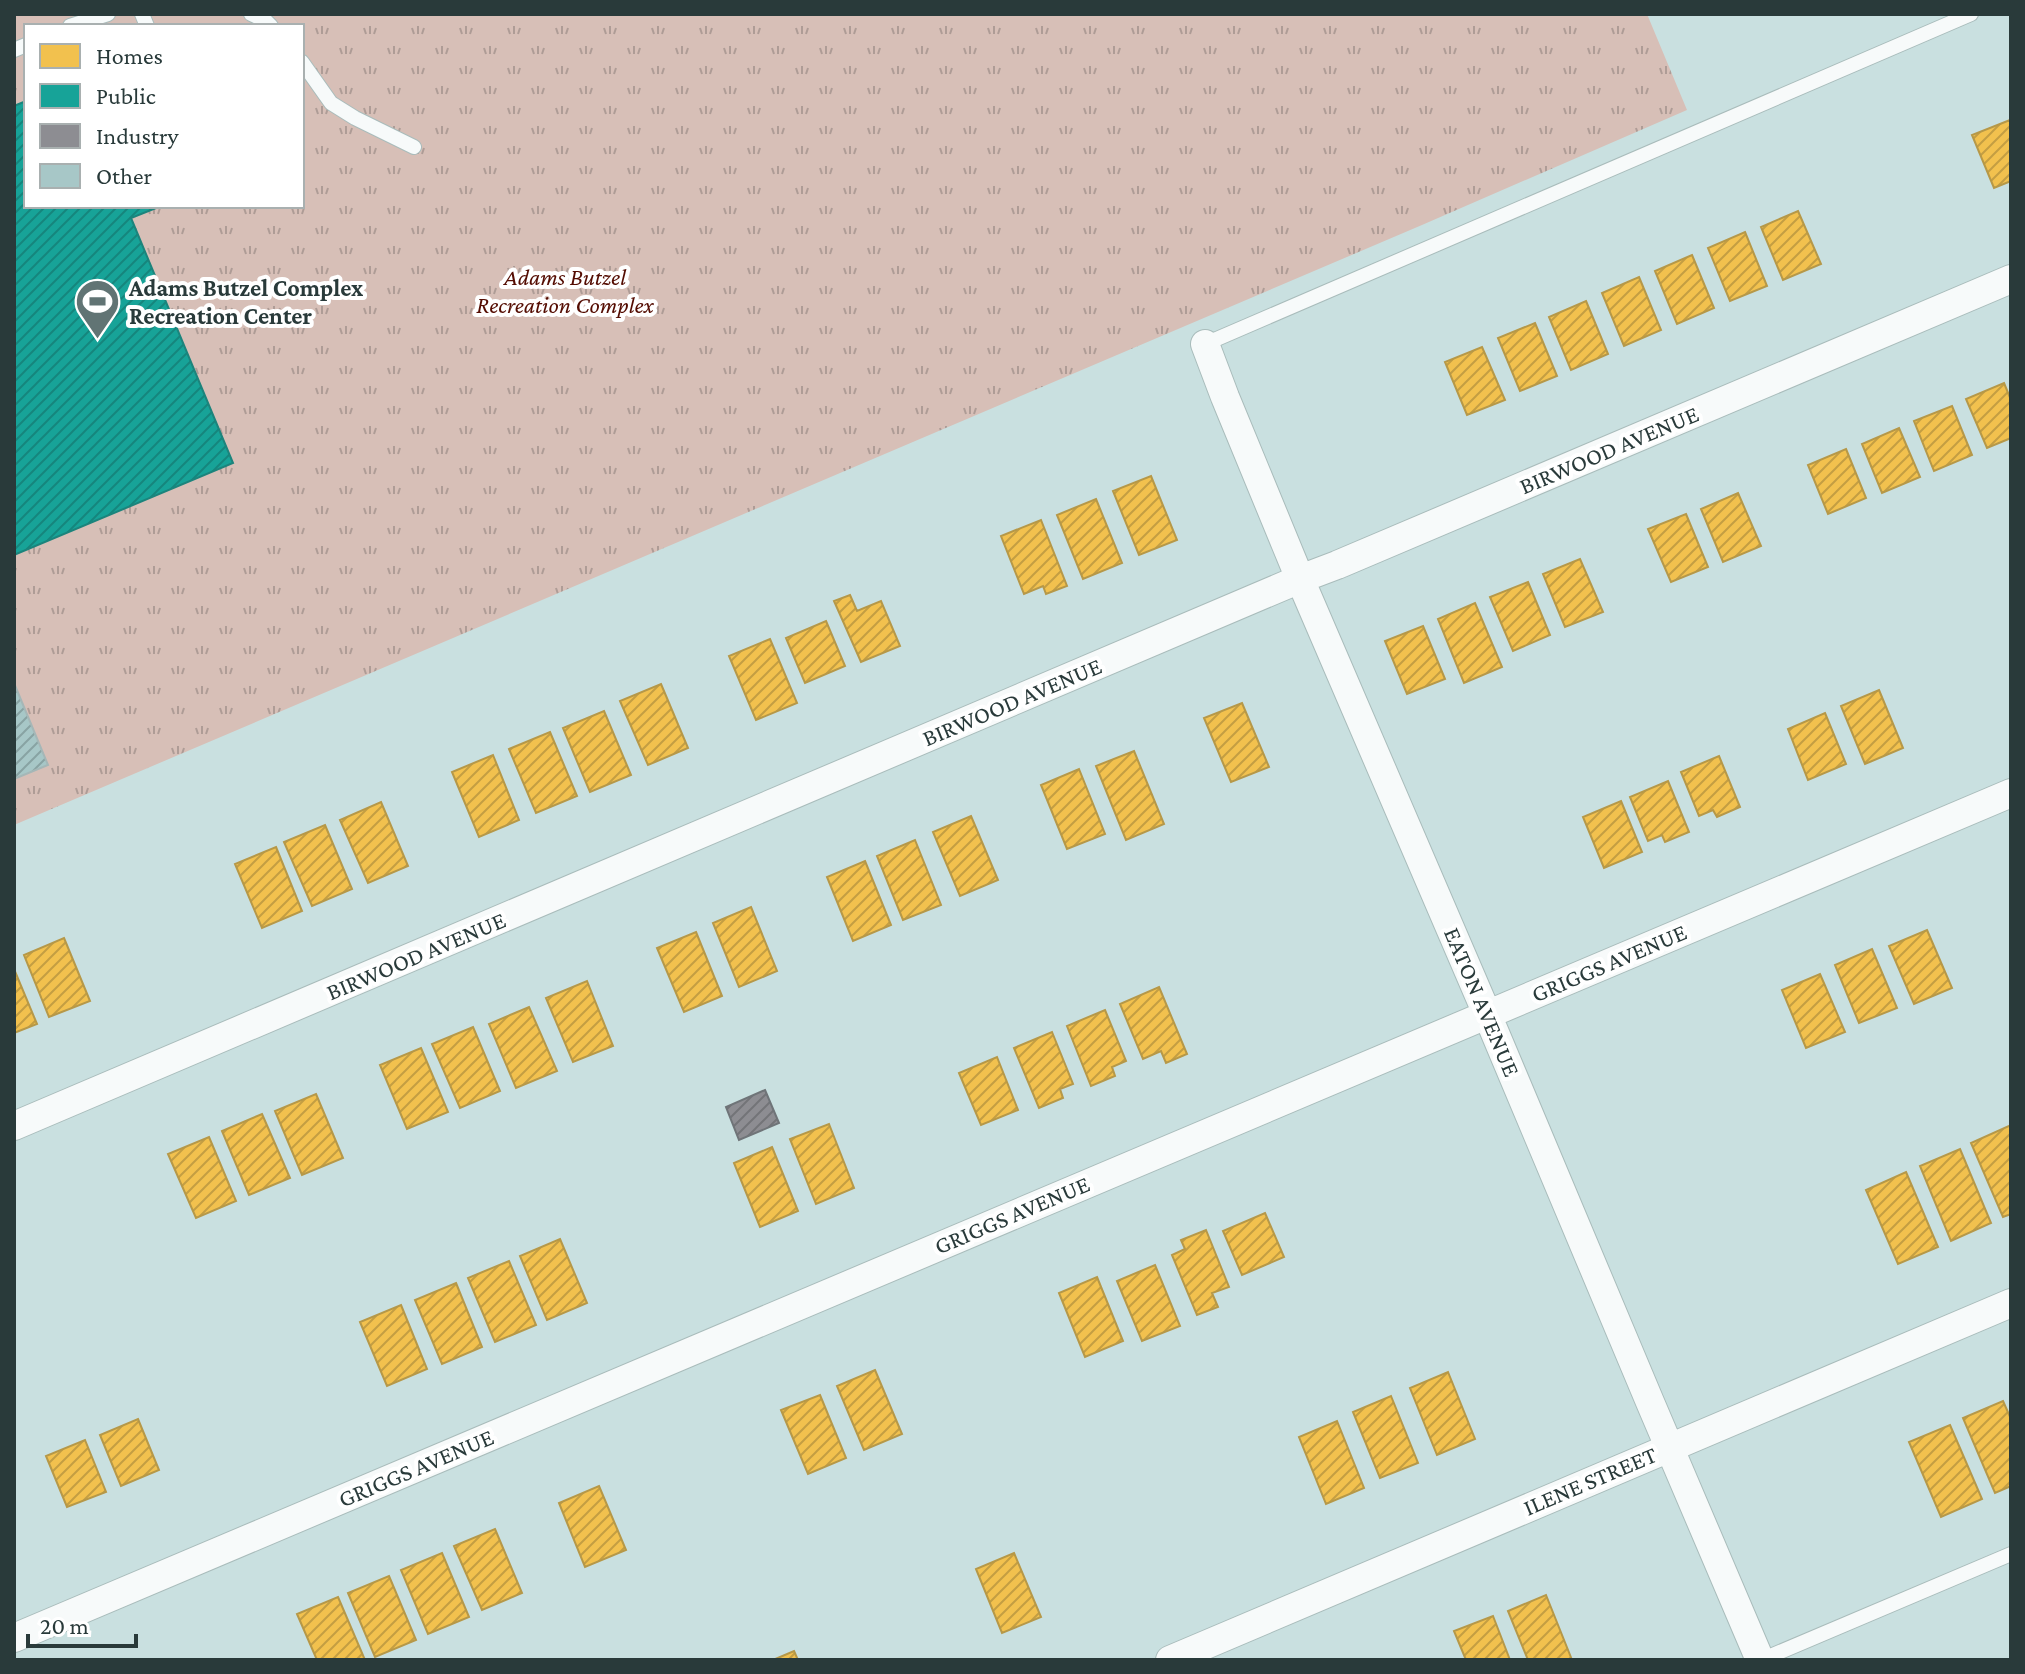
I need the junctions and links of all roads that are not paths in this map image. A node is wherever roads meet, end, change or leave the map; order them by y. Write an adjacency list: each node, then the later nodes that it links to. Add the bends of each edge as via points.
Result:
1 (108, 14): 4 (lane)
2 (251, 14): 5 (lane)
3 (1971, 14): 9 (lane)
4 (76, 24)
5 (269, 24)
6 (304, 65): 7 (lane, via 331,103)
7 (414, 147)
8 (2011, 279): 10 (street, BIRWOOD AVENUE)
9 (1205, 344): 10 (street, EATON AVENUE)
10 (1300, 579): 12 (street, EATON AVENUE); 13 (street, BIRWOOD AVENUE)
11 (2011, 793): 12 (street, GRIGGS AVENUE)
12 (1487, 1014): 15 (street, EATON AVENUE); 17 (street, GRIGGS AVENUE)
13 (14, 1126)
14 (2011, 1303): 15 (street, ILENE STREET)
15 (1669, 1448): 18 (street, ILENE STREET); 19 (street, EATON AVENUE)
16 (2011, 1554): 19 (lane)
17 (14, 1638)
18 (1170, 1660)
19 (1761, 1660)

